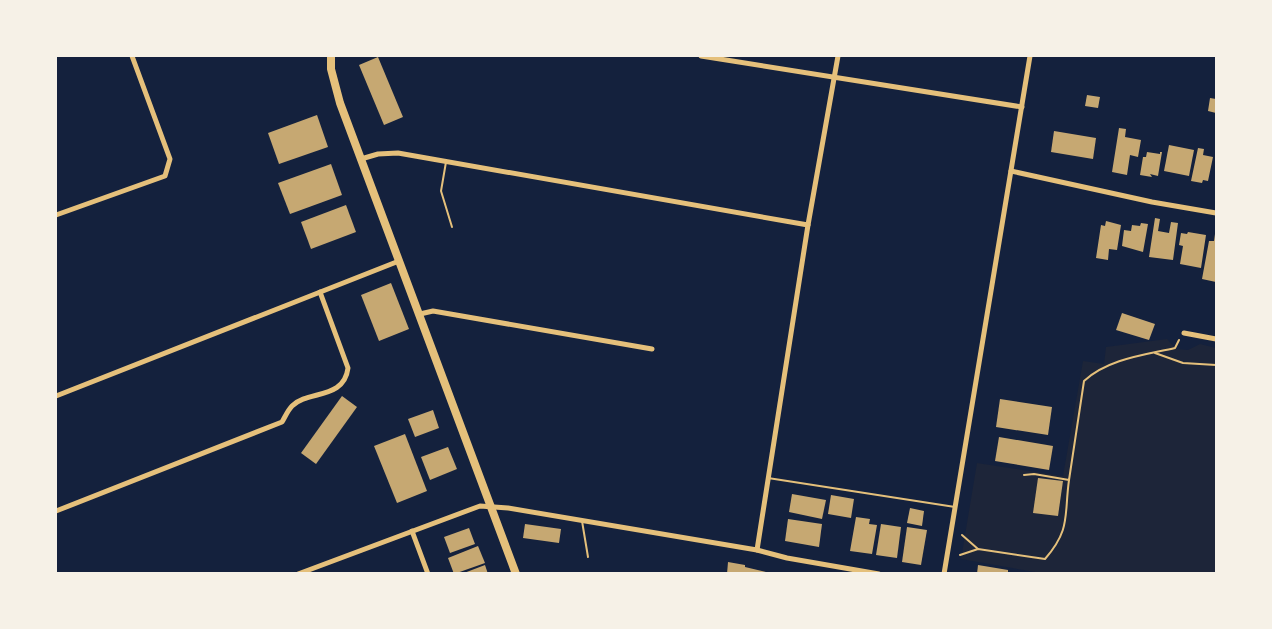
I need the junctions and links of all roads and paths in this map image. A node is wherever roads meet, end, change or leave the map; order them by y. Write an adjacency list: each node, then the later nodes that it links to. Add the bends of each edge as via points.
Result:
1 (132, 56): 12 (street, via 170,159 165,176)
2 (332, 56): 8 (main road, via 334,86)
3 (701, 56): 6 (street)
4 (838, 56): 6 (street)
5 (1030, 56): 7 (street)
6 (834, 77): 7 (street); 13 (street)
7 (1022, 107): 10 (street)
8 (361, 159): 9 (street, via 398,153); 15 (main road)
9 (446, 162): 13 (street); 14 (lane, via 441,191)
10 (1011, 171): 11 (street); 28 (street)
11 (1216, 213)
12 (56, 214)
13 (808, 225): 25 (street)
14 (452, 227)
15 (399, 261): 16 (street); 17 (main road)
16 (320, 292): 23 (street); 29 (street, via 348,368 339,387 293,405 282,422)
17 (420, 314): 20 (street, via 433,310); 27 (main road)
18 (1184, 333): 19 (street); 21 (path, via 1175,348)
19 (1216, 339)
20 (652, 348)
21 (1154, 352): 22 (path, via 1183,363); 26 (path, via 1095,371 1084,381)
22 (1216, 365)
23 (56, 396)
24 (1024, 475): 26 (path)
25 (767, 477): 28 (lane); 34 (street)
26 (1068, 480): 33 (path, via 1062,536 1045,559)
27 (491, 507): 30 (street); 31 (street, via 480,506); 39 (main road)
28 (955, 507): 41 (street)
29 (56, 511)
30 (582, 521): 34 (street); 36 (lane)
31 (412, 531): 37 (street); 38 (street)
32 (962, 535): 33 (path)
33 (978, 549): 35 (path)
34 (757, 550): 40 (street)
35 (960, 555)
36 (588, 557)
37 (298, 573)
38 (428, 573)
39 (516, 573)
40 (879, 573)
41 (944, 573)

